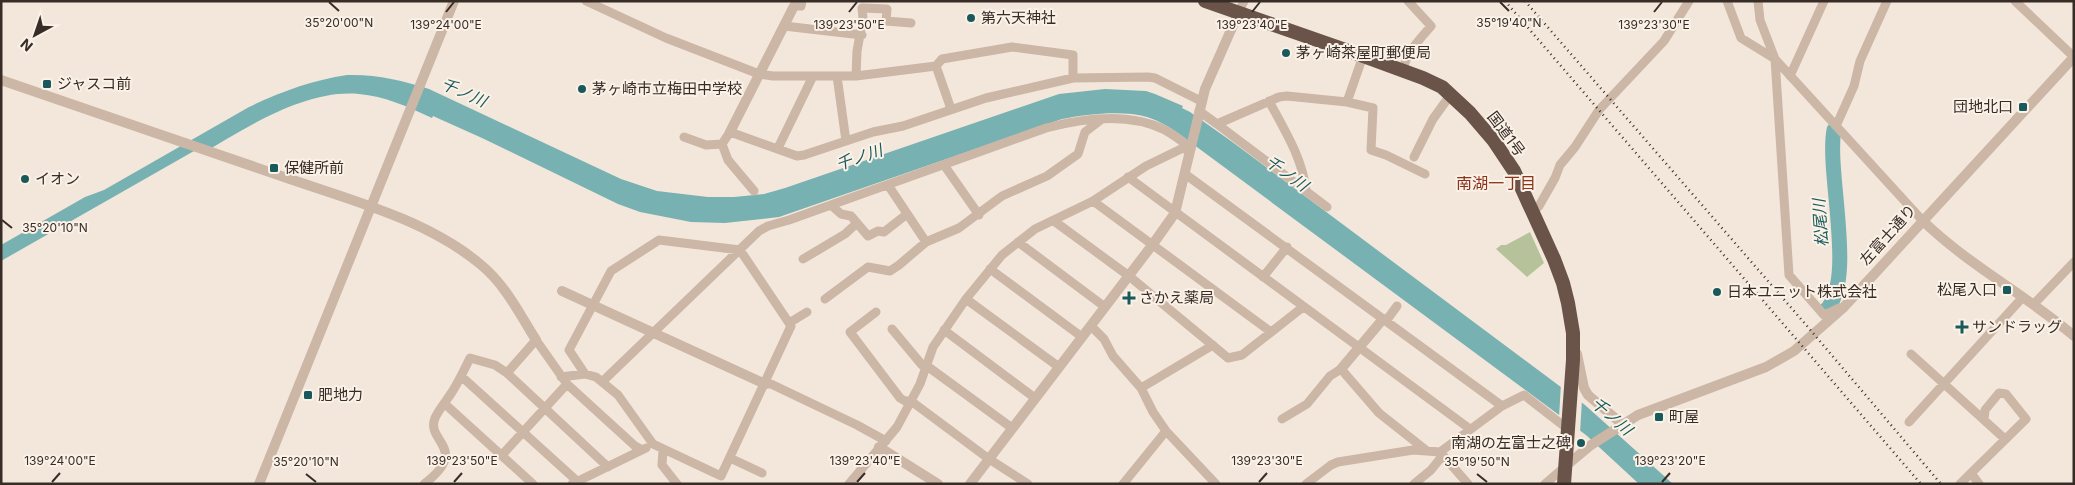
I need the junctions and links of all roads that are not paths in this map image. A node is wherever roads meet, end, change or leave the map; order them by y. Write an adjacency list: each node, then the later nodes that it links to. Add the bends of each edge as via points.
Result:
1 (454, 1): 53 (street)
2 (586, 1): 21 (street, via 666,38)
3 (1205, 1): 12 (highway, 国道1号)
4 (1408, 1): 20 (street, via 1431,26 1412,48)
5 (1689, 1): 55 (street, via 1664,41 1599,110 1560,165 1540,206)
6 (1727, 1): 18 (street, via 1741,38)
7 (1758, 1): 18 (street, via 1760,20)
8 (1824, 1): 25 (street)
9 (1887, 1): 36 (street)
10 (2015, 1): 17 (street)
11 (798, 4): 14 (street)
12 (1241, 8): 16 (highway, 国道1号); 29 (street, via 1208,78)
13 (911, 23): 15 (street, via 886,21 886,9 862,8)
14 (784, 26): 15 (street); 21 (street)
15 (862, 34): 24 (street, via 857,51)
16 (1363, 56): 20 (highway, 国道1号); 31 (street)
17 (2074, 57): 59 (street, 左富士通り)
18 (1775, 59): 25 (street); 81 (street, via 1790,275 1824,315)
19 (936, 66): 24 (street); 26 (street, via 942,59 1012,47 1074,55); 32 (street)
20 (1403, 70): 28 (highway, 国道1号)
21 (759, 74): 22 (street); 37 (street)
22 (813, 76): 23 (street); 41 (street)
23 (837, 76): 24 (street); 39 (street)
24 (856, 76)
25 (1790, 76): 36 (street)
26 (1073, 78): 29 (street, via 1155,78); 32 (street)
27 (1, 80): 53 (street)
28 (1451, 94): 43 (street, via 1432,119); 55 (highway, 国道1号, via 1500,149 1514,171)
29 (1202, 101): 33 (street)
30 (1269, 101): 31 (street, via 1287,96); 35 (street); 50 (street, via 1292,145 1305,179)
31 (1348, 102): 46 (street, via 1373,108 1371,150)
32 (951, 109): 39 (street)
33 (1198, 112): 35 (street); 42 (street)
34 (1102, 119): 42 (street, via 1142,122 1165,130); 44 (street, via 1046,128); 58 (street, via 1085,132 1078,154 1047,176 1002,196)
35 (1217, 124): 50 (street)
36 (1836, 126): 59 (street)
37 (730, 132): 40 (street); 41 (street)
38 (684, 137): 40 (street, via 706,145)
39 (846, 141): 41 (street, via 797,156)
40 (722, 144): 49 (street, via 728,160)
41 (778, 148)
42 (1191, 148): 45 (street); 47 (street, via 1181,149)
43 (1414, 157)
44 (944, 165): 48 (street); 58 (street)
45 (1185, 174): 56 (street); 65 (street)
46 (1425, 174)
47 (1128, 177): 51 (street); 56 (street)
48 (888, 185): 52 (street); 57 (street)
49 (754, 191)
50 (1306, 191): 54 (street)
51 (1093, 201): 60 (street); 64 (street)
52 (832, 206): 61 (street); 66 (street, via 768,226)
53 (371, 207): 94 (street, via 446,241 481,265 498,281); 139 (street)
54 (1327, 207)
55 (1532, 212): 90 (highway, 国道1号, via 1563,283)
56 (1175, 213): 64 (street); 71 (street)
57 (907, 214): 61 (street, via 884,232 868,236); 62 (street)
58 (979, 215): 62 (street)
59 (1922, 220): 73 (street, via 1971,263); 81 (street, 左富士通り)
60 (1054, 221): 63 (street, via 1035,229); 70 (street)
61 (857, 224): 67 (street)
62 (926, 242): 74 (street, via 899,266 890,271 868,267)
63 (1018, 242): 69 (street); 80 (street)
64 (1153, 244): 70 (street); 89 (street)
65 (1286, 247): 71 (street); 84 (street)
66 (740, 250): 77 (street, via 659,240 611,271); 85 (street); 91 (street)
67 (803, 259)
68 (2074, 262): 76 (street)
69 (990, 269): 75 (street); 93 (street)
70 (1129, 276): 80 (street); 95 (street)
71 (1263, 277): 78 (street)
72 (562, 291): 77 (street)
73 (2023, 297): 76 (street); 106 (street)
74 (825, 299)
75 (966, 299): 88 (street); 99 (street)
76 (2034, 304): 92 (street)
77 (592, 306): 91 (street); 102 (street, via 568,350)
78 (1303, 306): 89 (street); 96 (street)
79 (1397, 306): 84 (street)
80 (1105, 307): 86 (street)
81 (1843, 308): 117 (street, 左富士通り, via 1781,360 1645,412)
82 (807, 312): 85 (street)
83 (876, 312): 110 (street, via 850,332 900,398)
84 (1384, 320): 96 (street); 112 (street)
85 (789, 323): 107 (street, via 791,326)
86 (1091, 326): 93 (street); 108 (street)
87 (892, 328): 98 (street, via 921,364)
88 (944, 330): 98 (street, via 933,347); 109 (street)
89 (1271, 332): 95 (street, via 1242,355 1228,358)
90 (1573, 333): 117 (street, via 1584,388); 119 (highway, 国道1号)
91 (654, 334): 105 (street); 107 (street)
92 (2074, 336)
93 (1082, 337): 99 (street)
94 (536, 340): 101 (street); 104 (street)
95 (1213, 345): 108 (street)
96 (1359, 348): 100 (street); 120 (street)
97 (1912, 354): 106 (street)
98 (927, 366): 110 (street); 118 (street)
99 (1058, 367): 109 (street)
100 (1341, 369): 114 (street, via 1330,376 1307,404); 128 (street, via 1379,413)
101 (507, 373): 103 (street, via 495,365 470,358); 113 (street)
102 (585, 374): 104 (street); 105 (street)
103 (461, 376): 111 (street); 122 (street)
104 (564, 381): 113 (street); 126 (street)
105 (603, 381): 124 (street, via 628,408)
106 (1944, 383): 115 (street); 116 (street)
107 (764, 384): 125 (street, via 771,384 858,425); 131 (street)
108 (1142, 388): 121 (street, via 1152,412)
109 (1035, 398): 118 (street)
110 (911, 402): 125 (street, via 898,427); 132 (street)
111 (445, 404): 130 (street); 140 (street, via 435,418 434,426 446,460)
112 (1502, 406): 119 (street, via 1524,395); 120 (street)
113 (545, 408): 122 (street); 134 (street)
114 (1282, 419)
115 (1984, 420): 123 (street); 123 (street, via 1985,410 1999,393 2006,394 2026,419)
116 (1909, 422)
117 (1622, 424): 133 (street, 左富士通り)
118 (1012, 428): 132 (street)
119 (1569, 428): 133 (highway, 国道1号)
120 (1470, 429): 129 (street)
121 (1166, 431): 146 (street); 147 (street)
122 (524, 432): 130 (street); 137 (street)
123 (2005, 439): 136 (street)
124 (653, 444): 126 (street); 127 (street)
125 (883, 444): 138 (street); 143 (street)
126 (642, 450): 134 (street)
127 (663, 450): 131 (street, via 721,476); 142 (street, via 662,465)
128 (1429, 452): 129 (street); 148 (street, via 1413,450 1338,462)
129 (1441, 454): 149 (street, via 1431,470); 150 (street)
130 (502, 456): 141 (street)
131 (730, 458): 135 (street)
132 (989, 459): 144 (street); 145 (street)
133 (1567, 465): 151 (street); 152 (highway, 国道1号)
134 (608, 466): 137 (street)
135 (762, 473)
136 (1971, 473): 153 (street); 154 (street)
137 (575, 482)
138 (851, 483)
139 (259, 484)
140 (424, 484)
141 (533, 484)
142 (677, 484)
143 (938, 484)
144 (970, 484)
145 (1028, 484)
146 (1123, 484)
147 (1216, 484)
148 (1306, 484)
149 (1414, 484)
150 (1468, 484)
151 (1545, 484)
152 (1564, 484)
153 (1960, 484)
154 (1979, 484)

